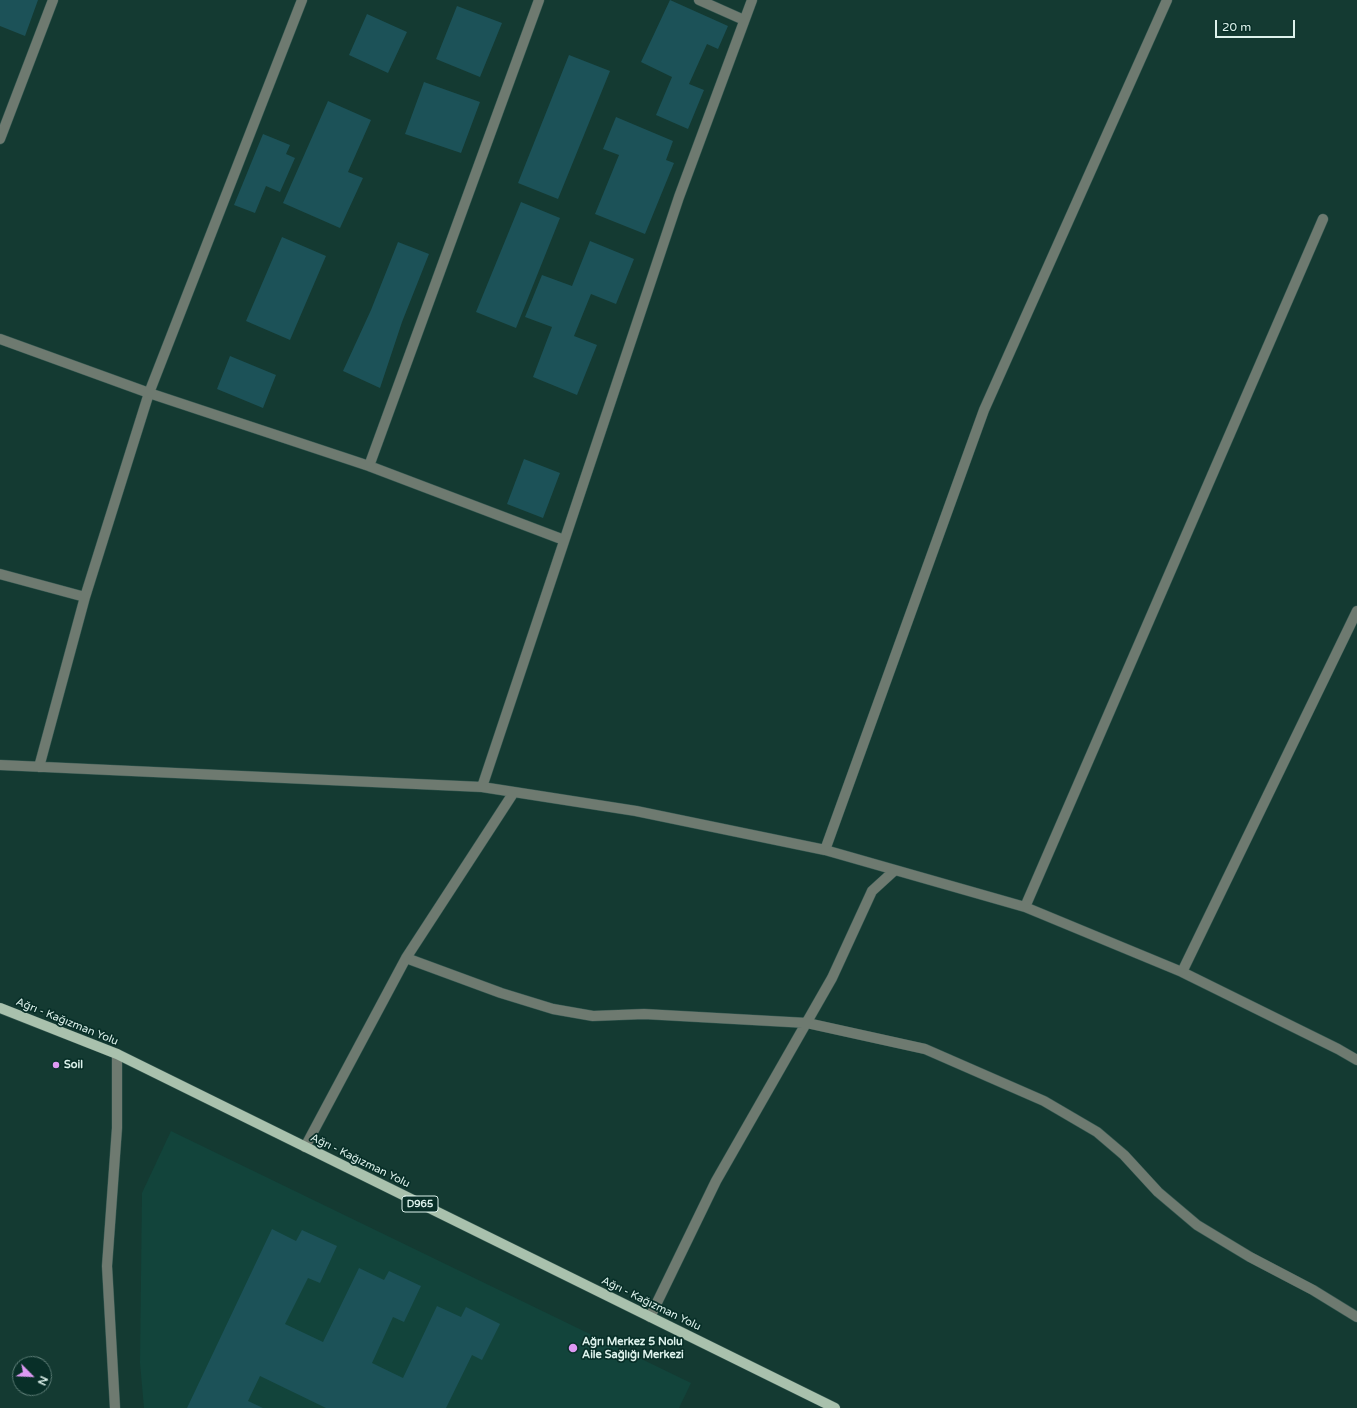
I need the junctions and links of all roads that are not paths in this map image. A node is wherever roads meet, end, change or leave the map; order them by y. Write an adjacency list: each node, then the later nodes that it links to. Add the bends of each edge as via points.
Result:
1 (53, 0): 8 (street)
2 (302, 0): 11 (street)
3 (539, 0): 12 (street)
4 (699, 0): 7 (street)
5 (752, 0): 7 (street)
6 (1166, 0): 21 (street, via 984,410)
7 (744, 20): 13 (street, via 679,197)
8 (0, 140)
9 (1323, 219): 23 (street)
10 (0, 339): 11 (street)
11 (149, 393): 12 (street); 15 (street)
12 (369, 466): 13 (street)
13 (564, 540): 19 (street)
14 (0, 574): 15 (street)
15 (85, 597): 18 (street)
16 (1357, 611): 25 (street)
17 (0, 765): 18 (street)
18 (39, 767): 19 (street)
19 (482, 787): 20 (street)
20 (514, 792): 21 (street, via 636,810); 24 (street)
21 (825, 850): 22 (street)
22 (895, 870): 23 (street); 27 (street, via 872,891 832,978)
23 (1025, 908): 25 (street)
24 (406, 958): 27 (street, via 552,1009 593,1016 644,1014); 30 (street)
25 (1182, 972): 29 (street)
26 (0, 1008): 28 (main road, Ağrı - Kağızman Yolu / D965)
27 (807, 1024): 31 (street, via 716,1181); 32 (street, via 925,1049 1044,1101 1097,1132 1124,1155 1158,1192 1197,1225)
28 (117, 1054): 30 (main road, Ağrı - Kağızman Yolu / D965); 33 (street, via 117,1128 107,1266)
29 (1357, 1060)
30 (305, 1147): 31 (main road, Ağrı - Kağızman Yolu / D965)
31 (650, 1317): 34 (main road, Ağrı - Kağızman Yolu / D965)
32 (1357, 1317)
33 (115, 1408)
34 (835, 1408)

